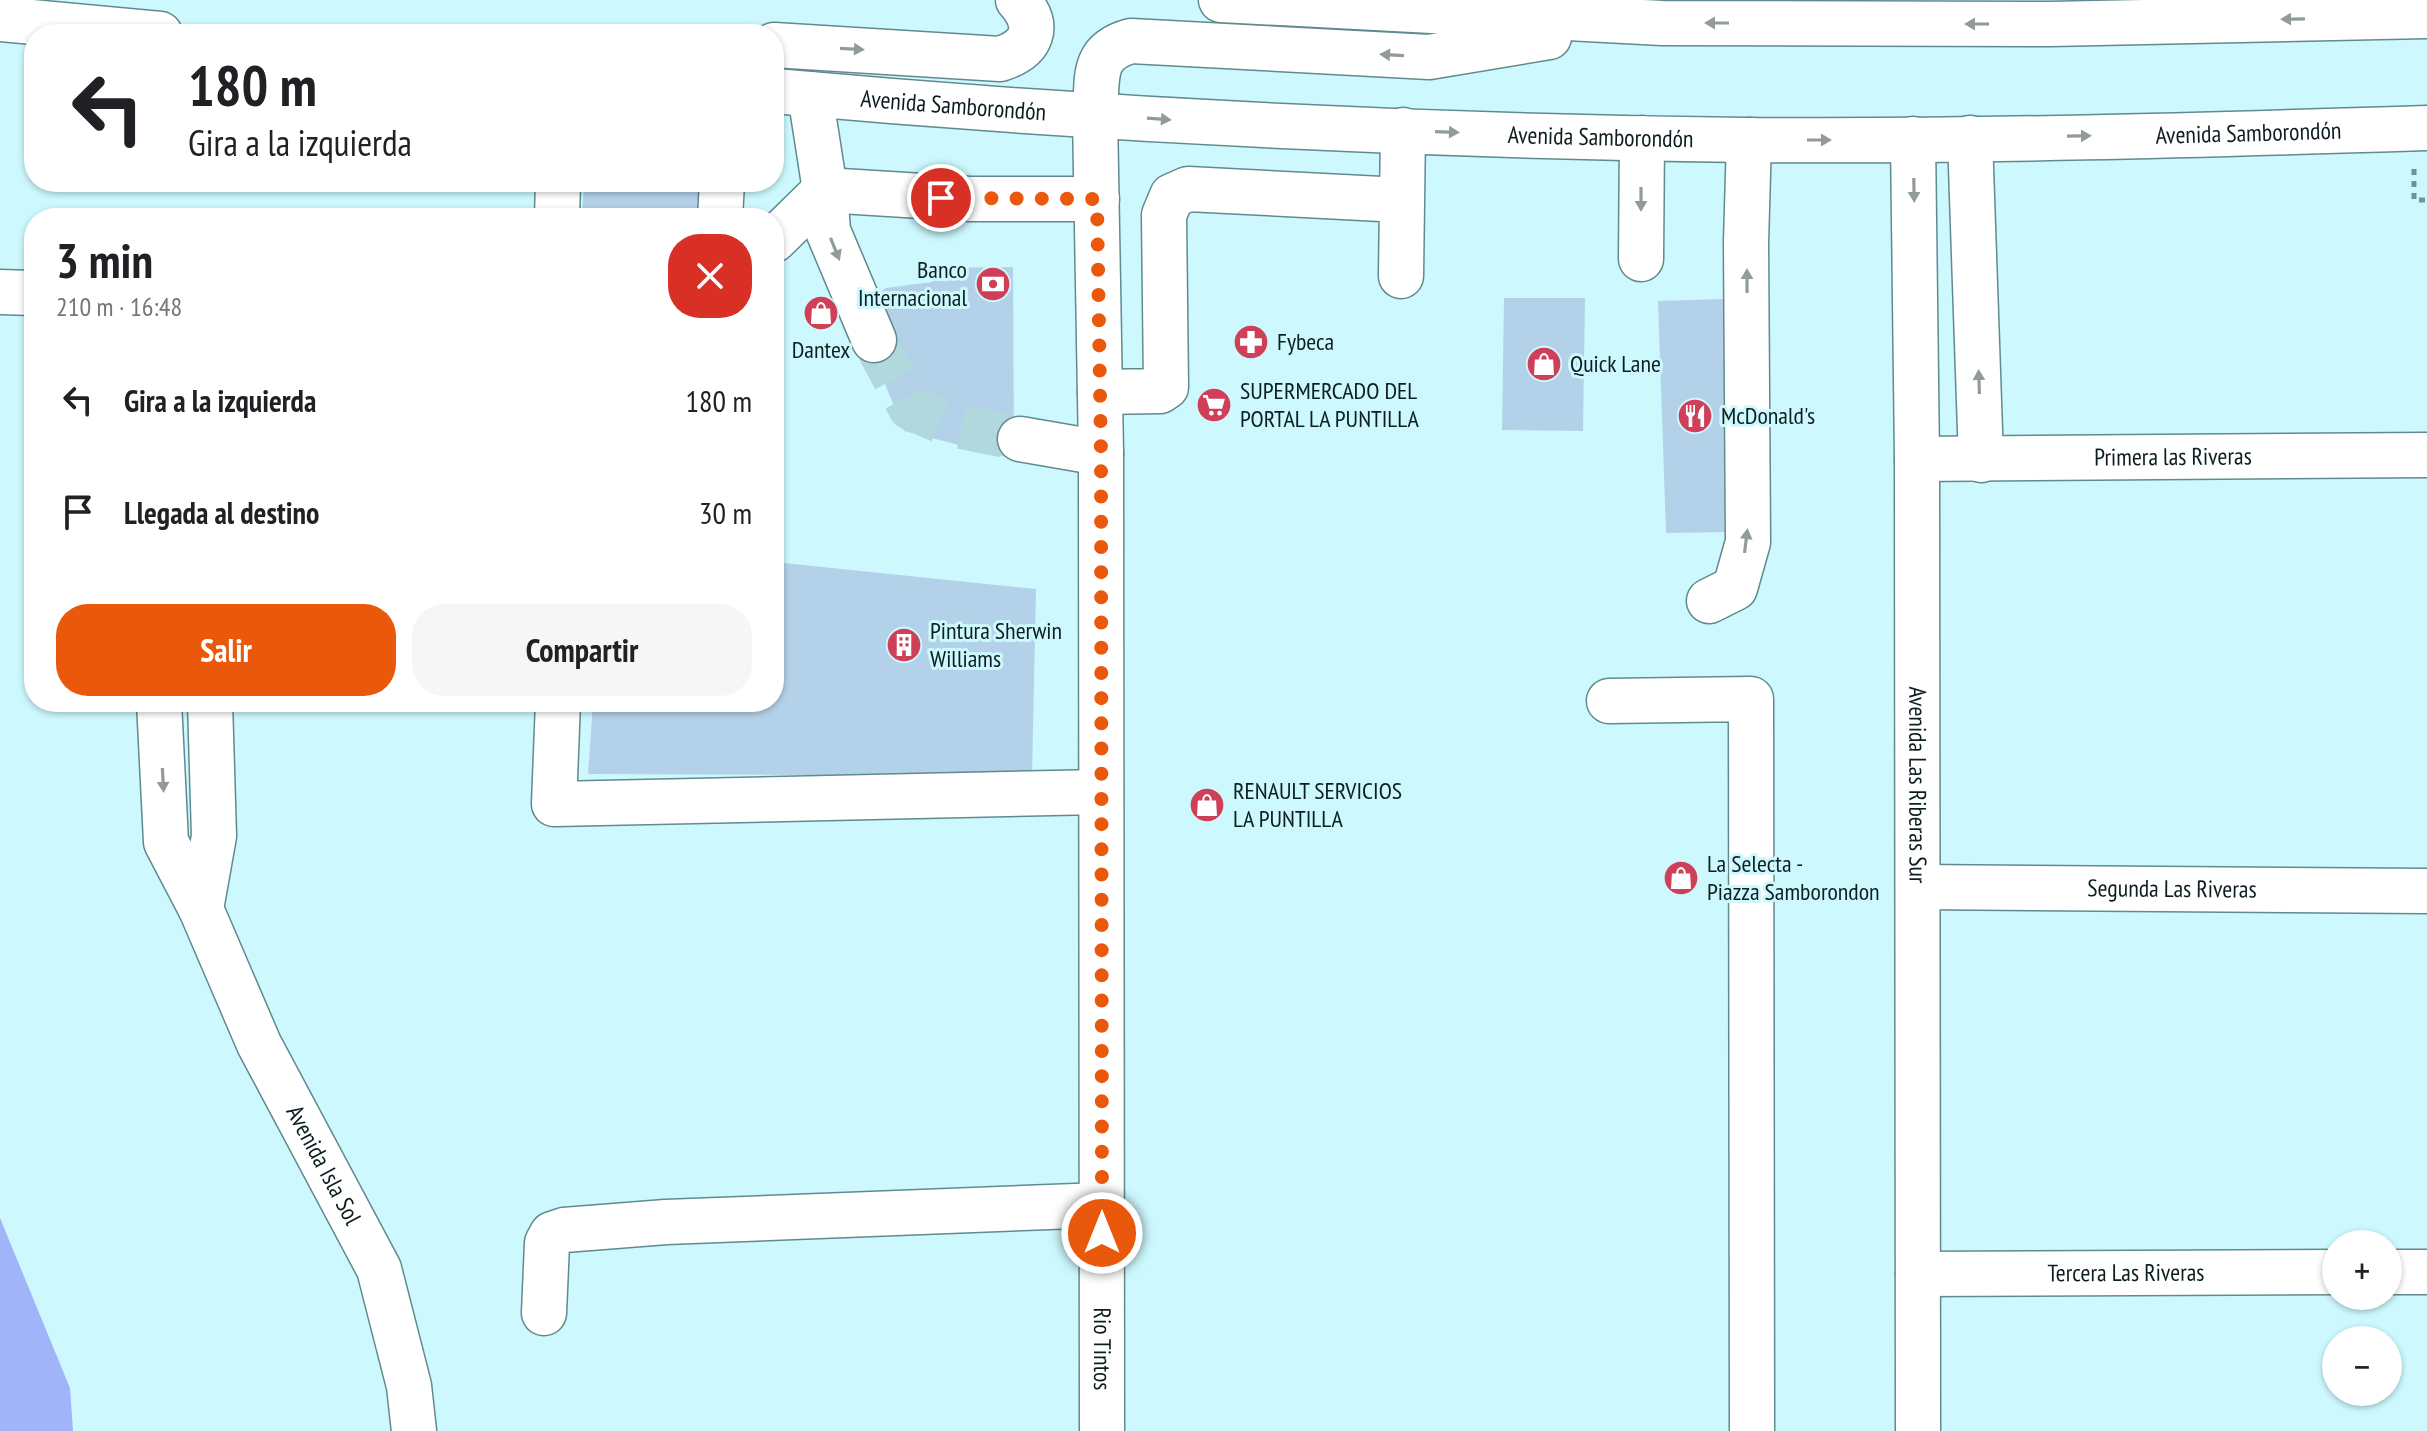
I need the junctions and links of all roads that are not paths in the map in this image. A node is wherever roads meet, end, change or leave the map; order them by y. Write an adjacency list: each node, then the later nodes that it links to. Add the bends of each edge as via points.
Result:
1 (1018, 0): 12 (main road, one-way to 1, via 1000,59 1029,41 1032,23)
2 (1221, 0): 3 (main road)
3 (1334, 3): 4 (main road)
4 (1465, 7): 8 (main road)
5 (2349, 9): 6 (main road, one-way to 6); 9 (main road)
6 (2154, 11): 7 (main road)
7 (2040, 12): 8 (main road, one-way to 8)
8 (1661, 15): 14 (main road, Rio Tintos, one-way to 14, via 1429,57 1131,41 1104,53)
9 (2427, 16)
10 (0, 19): 11 (main road)
11 (53, 24)
12 (784, 46)
13 (792, 92): 14 (main road, Avenida Samborondón); 23 (main road)
14 (1095, 115): 16 (main road, Avenida Samborondón, one-way to 16); 24 (main road, Rio Tintos)
15 (2427, 120): 17 (main road)
16 (1403, 130): 18 (main road, Avenida Samborondón, one-way to 18); 25 (main road)
17 (2353, 130): 19 (main road, Avenida Samborondón, one-way to 17); 22 (main road, Avenida Samborondón)
18 (1642, 138): 21 (main road, Avenida Samborondón); 27 (main road, one-way to 27)
19 (1970, 138): 20 (main road, Avenida Samborondón); 35 (main road, one-way to 19)
20 (1913, 139): 21 (main road, Avenida Samborondón, one-way to 20); 34 (main road, Avenida Las Riberas Sur, one-way to 34)
21 (1749, 140): 36 (main road, one-way to 21, via 1735,588 1748,542)
22 (2420, 149)
23 (825, 190): 24 (main road, via 970,199); 26 (main road); 29 (main road, one-way to 29, via 828,231)
24 (1097, 199): 30 (main road, Rio Tintos)
25 (1401, 200): 28 (main road); 30 (main road, via 1188,189 1172,196 1164,215 1166,387)
26 (784, 230)
27 (1641, 259)
28 (1401, 276)
29 (874, 340)
30 (1100, 392): 32 (main road, Rio Tintos)
31 (1020, 439): 32 (main road)
32 (1101, 453): 41 (main road, Rio Tintos)
33 (2427, 455): 35 (main road, Primera las Riveras)
34 (1917, 459): 35 (main road, Primera las Riveras); 42 (main road, Avenida Las Riberas Sur)
35 (1981, 460)
36 (1709, 601)
37 (1609, 701): 53 (main road, via 1751,699)
38 (160, 712): 44 (main road, Avenida Isla Sol, one-way to 44, via 166,842)
39 (210, 712): 44 (main road, via 214,836)
40 (558, 712): 41 (main road, via 554,804)
41 (1101, 792): 45 (main road, Rio Tintos)
42 (1918, 887): 43 (main road, Segunda Las Riveras); 49 (main road, Avenida Las Riberas Sur)
43 (2427, 891)
44 (201, 909): 51 (main road, Avenida Isla Sol, via 259,1044 379,1269 409,1386)
45 (1102, 1205): 50 (main road, via 564,1230 552,1234 547,1243); 52 (main road, Rio Tintos)
46 (2322, 1272): 49 (main road, Tercera Las Riveras)
47 (2402, 1272): 48 (main road)
48 (2427, 1272)
49 (1918, 1274): 54 (main road, Avenida Las Riberas Sur)
50 (544, 1313)
51 (414, 1431)
52 (1102, 1431)
53 (1752, 1431)
54 (1918, 1431)

